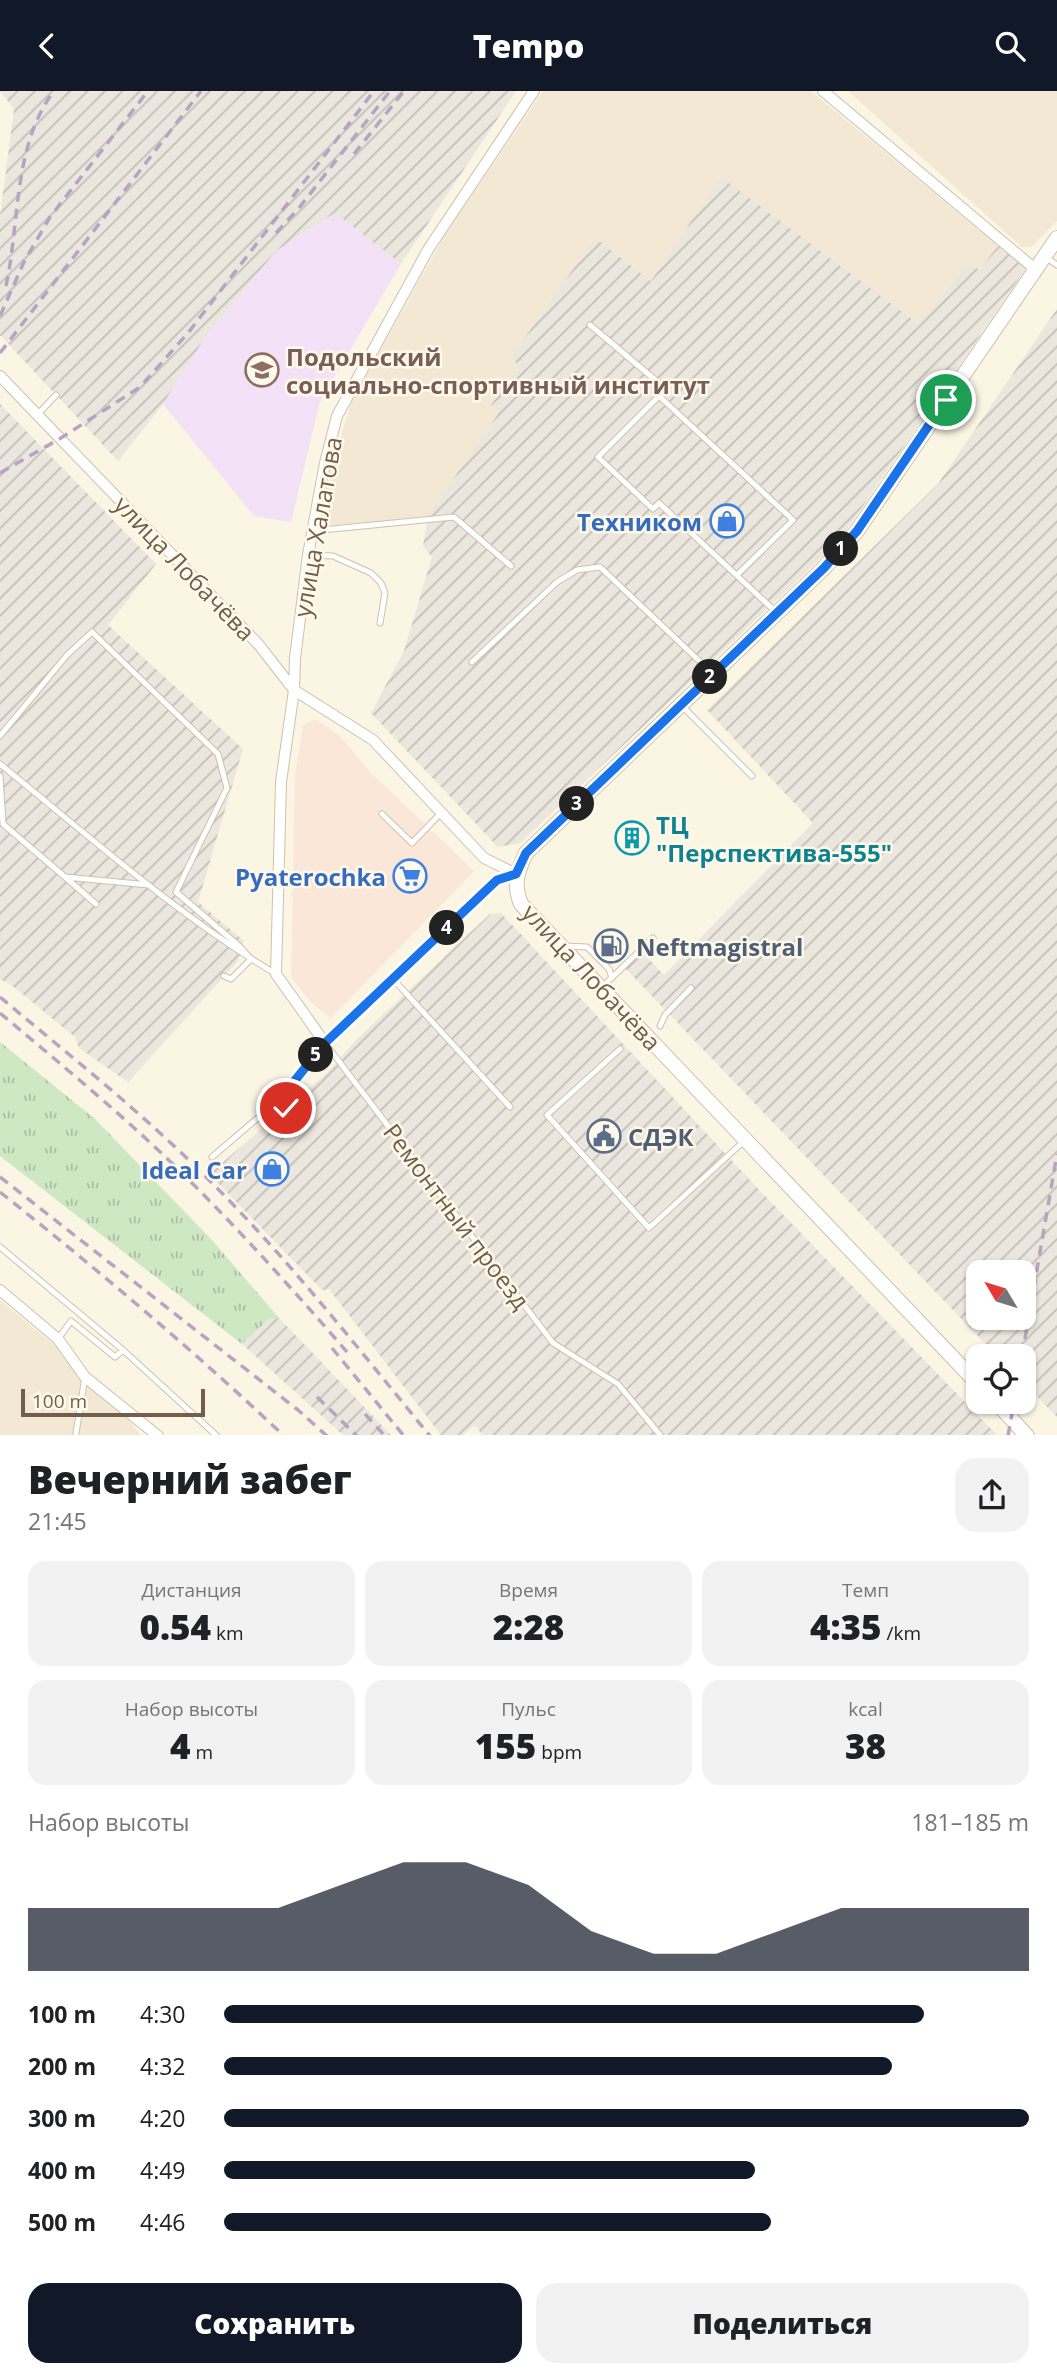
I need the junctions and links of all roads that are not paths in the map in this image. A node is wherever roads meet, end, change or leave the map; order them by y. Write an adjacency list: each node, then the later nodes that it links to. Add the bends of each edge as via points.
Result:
1 (534, 91): 11 (street, улица Халатова, via 429,247 337,416)
2 (823, 91): 4 (street)
3 (1057, 238): 4 (main road)
4 (1040, 263): 5 (lane); 15 (main road, via 857,531)
5 (1057, 265)
6 (590, 325): 9 (lane, via 666,389)
7 (0, 376): 10 (street, улица Лобачёва)
8 (56, 395): 10 (lane)
9 (659, 396): 14 (lane, via 793,520); 14 (lane, via 598,457 653,509 659,503)
10 (38, 414): 19 (street, улица Лобачёва, via 259,645)
11 (312, 531): 12 (street, улица Халатова); 13 (lane, via 454,517)
12 (308, 555): 16 (lane, via 333,556 371,573 385,593); 19 (street, улица Халатова)
13 (511, 566)
14 (737, 575): 15 (lane)
15 (777, 613): 18 (main road)
16 (380, 623)
17 (472, 662): 18 (lane, via 558,582 577,570 600,567)
18 (713, 674): 20 (main road)
19 (294, 690): 25 (street, улица Лобачёва, via 373,740); 33 (street, улица Халатова, via 281,782)
20 (681, 705): 24 (lane); 27 (main road, via 526,853)
21 (0, 736): 32 (lane, via 92,632 218,754 227,787 176,892)
22 (0, 764): 29 (lane)
23 (0, 776): 28 (lane, via 3,824)
24 (752, 776)
25 (441, 813): 26 (lane, via 412,843); 27 (street, улица Лобачёва, via 484,858)
26 (382, 814)
27 (516, 874): 35 (street, via 497,880); 36 (main road, улица Лобачёва, via 522,904)
28 (65, 877): 29 (lane); 30 (lane)
29 (149, 885): 32 (lane)
30 (96, 904)
31 (653, 938): 36 (lane)
32 (251, 959): 33 (lane); 34 (lane, via 231,979)
33 (276, 974): 39 (street, Ремонтный проезд)
34 (224, 976)
35 (393, 979): 39 (street); 42 (lane)
36 (607, 983): 44 (main road, улица Лобачёва)
37 (691, 988): 38 (lane, via 665,1015)
38 (660, 1027)
39 (325, 1043): 41 (lane); 56 (lane, Ремонтный проезд, via 553,1343 618,1384)
40 (620, 1049): 44 (lane, via 547,1115 649,1228)
41 (280, 1099): 43 (lane); 45 (lane)
42 (510, 1107)
43 (286, 1108)
44 (746, 1139): 50 (main road, улица Лобачёва)
45 (212, 1157)
46 (0, 1247): 49 (lane)
47 (0, 1290): 48 (street)
48 (58, 1339): 49 (lane, via 71,1321 116,1357); 51 (street)
49 (123, 1350): 55 (lane)
50 (966, 1371)
51 (85, 1377): 53 (lane); 54 (street)
52 (1007, 1414): 57 (main road)
53 (76, 1433)
54 (157, 1435)
55 (216, 1435)
56 (659, 1435)
57 (1026, 1435)

